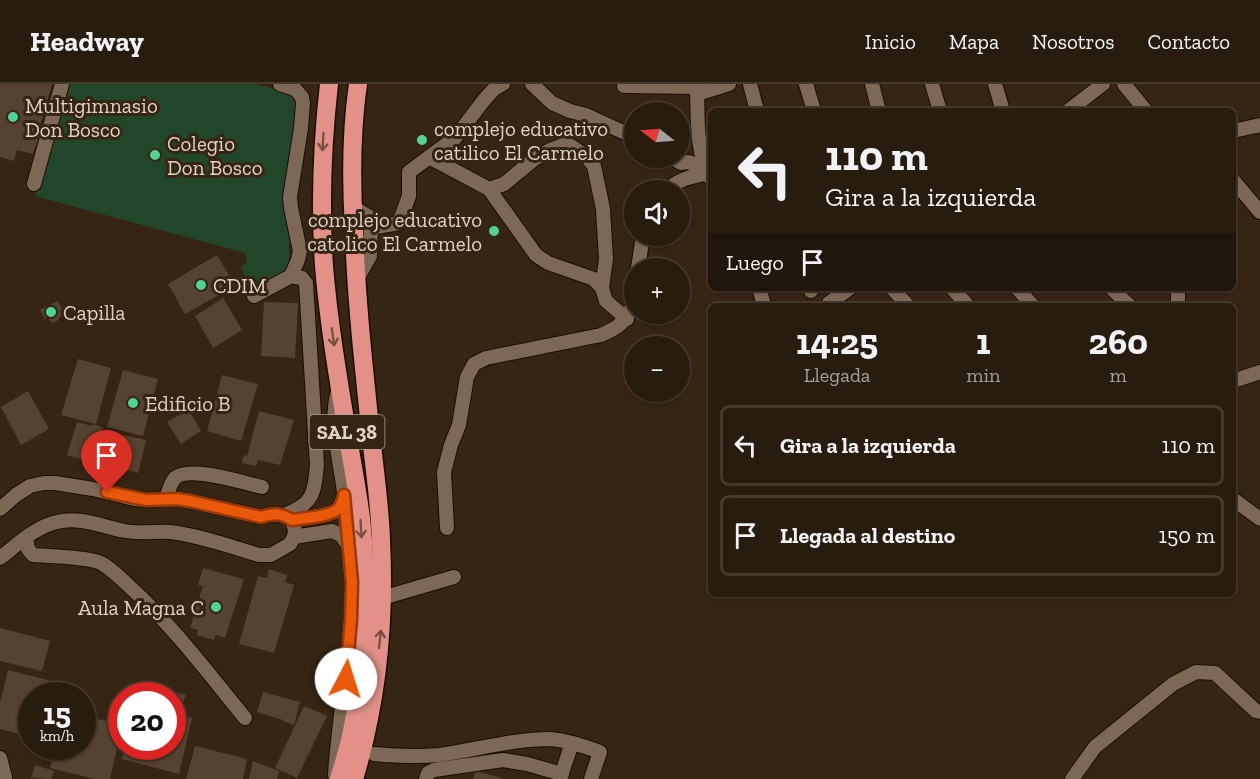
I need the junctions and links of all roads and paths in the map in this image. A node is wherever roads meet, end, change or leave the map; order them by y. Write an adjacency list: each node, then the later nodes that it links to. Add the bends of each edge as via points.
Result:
1 (62, 84): 32 (street)
2 (280, 84): 38 (street, via 295,89 303,102 290,197 300,251)
3 (329, 84): 56 (highway, SAL 38, one-way to 56, via 322,154 322,219)
4 (358, 84): 35 (highway, SAL 38, via 352,153)
5 (503, 84): 28 (street, via 484,100 455,138)
6 (532, 84): 26 (street, via 552,103)
7 (729, 84): 16 (street)
8 (750, 84): 17 (street)
9 (806, 84): 18 (street)
10 (872, 84): 19 (street)
11 (932, 84): 20 (street)
12 (995, 84): 21 (street)
13 (1103, 84): 22 (street)
14 (1124, 84): 23 (street)
15 (624, 86): 16 (street)
16 (697, 89): 27 (street, via 698,127)
17 (756, 108)
18 (812, 108)
19 (878, 108)
20 (939, 108)
21 (1002, 108)
22 (1072, 108)
23 (1144, 108)
24 (1260, 125): 25 (street)
25 (1236, 130)
26 (624, 133)
27 (706, 146): 30 (street)
28 (429, 157): 34 (street); 37 (street, via 409,172 409,196 399,223)
29 (690, 163): 30 (street)
30 (706, 176): 31 (street)
31 (690, 180)
32 (34, 184)
33 (1236, 184): 36 (street)
34 (489, 189): 40 (street, via 536,255 594,279); 40 (street, via 504,184 533,160 563,145 586,156 594,166 603,208 606,259)
35 (353, 207): 37 (street, via 368,216); 39 (highway, SAL 38)
36 (1260, 212)
37 (371, 228): 39 (street, via 370,255)
38 (291, 276): 46 (street); 62 (street, via 306,283 317,465 309,500)
39 (356, 281): 70 (highway, SAL 38, via 378,493)
40 (602, 288): 52 (street, via 606,301)
41 (846, 291): 47 (street)
42 (895, 291): 48 (street)
43 (955, 291): 49 (street)
44 (1020, 291): 50 (street)
45 (1114, 291): 51 (street)
46 (254, 296)
47 (830, 303)
48 (905, 303)
49 (965, 303)
50 (1030, 303)
51 (1128, 303)
52 (624, 316)
53 (624, 322): 64 (street, via 601,335 486,358 474,364 467,377 459,426 444,472)
54 (1260, 372): 55 (street)
55 (1236, 380)
56 (340, 387): 58 (street, via 335,428); 81 (highway, SAL 38, one-way to 81, via 361,517 365,606 358,697)
57 (262, 487): 59 (street, via 187,473 175,477)
58 (344, 495): 62 (street, via 339,508 332,513); 67 (street)
59 (166, 499): 61 (street, via 134,499 44,483 30,486); 62 (street, via 261,517 272,514)
60 (1236, 501): 63 (street)
61 (0, 509)
62 (288, 518): 65 (street, via 295,530)
63 (1260, 519)
64 (447, 528)
65 (294, 537): 66 (street, via 290,544 271,555 188,535 133,532 75,520 46,525); 67 (street, via 332,531 341,535)
66 (26, 538): 68 (street); 72 (street, via 27,549 33,555 100,563 115,574 184,642)
67 (349, 547): 80 (street, via 351,619)
68 (0, 558)
69 (454, 577): 70 (street)
70 (382, 598): 82 (highway, SAL 38, one-way to 70, via 370,716)
71 (1260, 712): 85 (street, via 1215,673 1196,672 1173,684 1095,747)
72 (245, 718)
73 (572, 743): 74 (street, via 552,739 422,756); 77 (street); 84 (street, via 600,752)
74 (374, 754)
75 (0, 758): 78 (street)
76 (457, 772): 77 (street, via 503,760); 83 (street, via 434,770)
77 (561, 776)
78 (4, 778): 79 (street)
79 (20, 779)
80 (334, 779)
81 (339, 779)
82 (354, 779)
83 (426, 779)
84 (591, 779)
85 (1072, 779)

